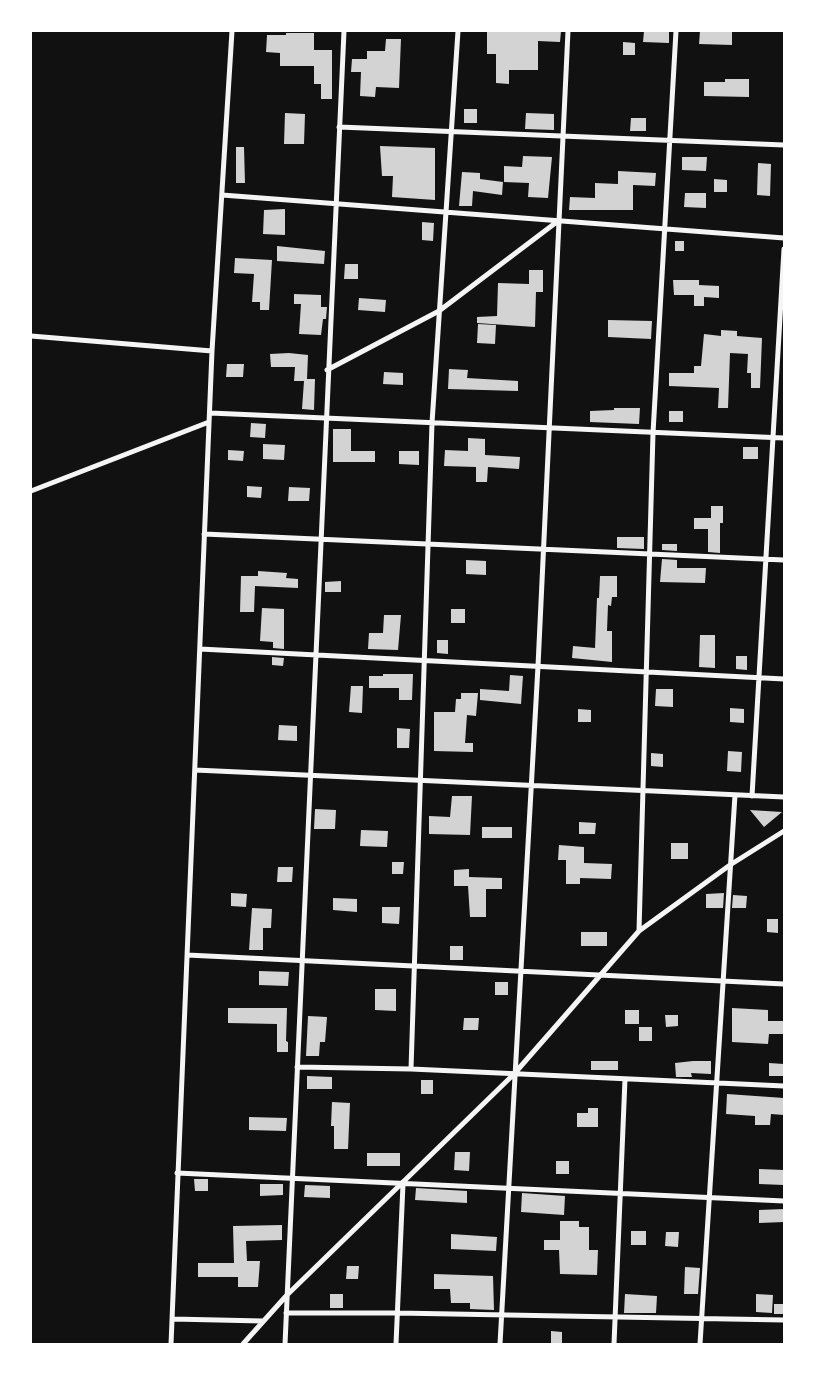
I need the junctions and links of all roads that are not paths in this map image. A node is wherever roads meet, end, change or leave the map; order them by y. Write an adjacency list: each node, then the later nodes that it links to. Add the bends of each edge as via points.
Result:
1 (232, 31): 11 (street)
2 (344, 31): 6 (street)
3 (458, 31): 7 (street)
4 (568, 31): 8 (street)
5 (676, 31): 9 (street)
6 (339, 127): 7 (street); 12 (street)
7 (451, 132): 8 (street); 13 (street)
8 (563, 136): 9 (street); 14 (street)
9 (670, 140): 10 (street); 15 (street)
10 (784, 145)
11 (222, 194): 12 (street); 20 (street)
12 (335, 202): 13 (street); 21 (street)
13 (446, 212): 14 (street); 18 (street)
14 (559, 221): 15 (street); 18 (street); 26 (street)
15 (665, 229): 16 (street); 27 (street)
16 (784, 238)
17 (784, 250): 28 (street)
18 (440, 311): 21 (street); 25 (street)
19 (31, 336): 20 (street)
20 (212, 351): 22 (street)
21 (328, 370): 23 (street)
22 (210, 413): 23 (street); 24 (street)
23 (325, 419): 25 (street); 32 (street)
24 (209, 422): 30 (street); 31 (street)
25 (432, 423): 26 (street); 33 (street)
26 (549, 428): 27 (street); 34 (street)
27 (653, 433): 28 (street); 35 (street)
28 (772, 438): 29 (street); 36 (street)
29 (784, 438)
30 (31, 491)
31 (204, 534): 32 (street); 38 (street)
32 (320, 539): 33 (street); 39 (street)
33 (428, 544): 34 (street); 40 (street)
34 (542, 549): 35 (street); 41 (street)
35 (650, 554): 36 (street); 42 (street)
36 (765, 559): 37 (street); 43 (street)
37 (784, 560)
38 (200, 649): 39 (street); 45 (street)
39 (315, 655): 40 (street); 46 (street)
40 (424, 661): 41 (street); 47 (street)
41 (538, 666): 42 (street); 48 (street)
42 (646, 672): 43 (street); 49 (street)
43 (758, 678): 44 (street); 51 (street)
44 (784, 678)
45 (195, 770): 46 (street); 56 (street)
46 (310, 775): 47 (street); 57 (street)
47 (420, 780): 48 (street); 58 (street)
48 (530, 786): 49 (street); 59 (street)
49 (643, 791): 50 (street); 55 (street)
50 (735, 795): 51 (street); 54 (street)
51 (752, 796): 52 (street)
52 (784, 797)
53 (784, 831): 54 (street)
54 (730, 865): 55 (street); 61 (street)
55 (639, 931): 60 (street)
56 (187, 955): 57 (street); 69 (street)
57 (302, 961): 58 (street); 63 (street)
58 (414, 966): 59 (street); 64 (street)
59 (519, 971): 60 (street); 65 (street)
60 (601, 974): 61 (street); 65 (street)
61 (723, 981): 62 (street); 67 (street)
62 (784, 984)
63 (297, 1067): 64 (street); 70 (street)
64 (411, 1070): 65 (street)
65 (514, 1074): 66 (street); 71 (street); 72 (street)
66 (624, 1079): 67 (street); 73 (street)
67 (716, 1083): 68 (street); 74 (street)
68 (784, 1086)
69 (177, 1173): 70 (street); 81 (street)
70 (292, 1178): 71 (street); 76 (street)
71 (403, 1183): 72 (street); 76 (street); 78 (street)
72 (508, 1188): 73 (street); 79 (street)
73 (620, 1193): 74 (street); 80 (street)
74 (709, 1197): 75 (street); 82 (street)
75 (784, 1201)
76 (287, 1295): 77 (street); 84 (street)
77 (286, 1313): 78 (street); 87 (street)
78 (397, 1313): 79 (street); 88 (street)
79 (501, 1315): 80 (street); 89 (street)
80 (615, 1317): 82 (street); 90 (street)
81 (172, 1318): 84 (street); 85 (street)
82 (702, 1318): 83 (street); 91 (street)
83 (784, 1320)
84 (263, 1321): 86 (street)
85 (171, 1344)
86 (243, 1344)
87 (285, 1344)
88 (396, 1344)
89 (500, 1344)
90 (614, 1344)
91 (700, 1344)

